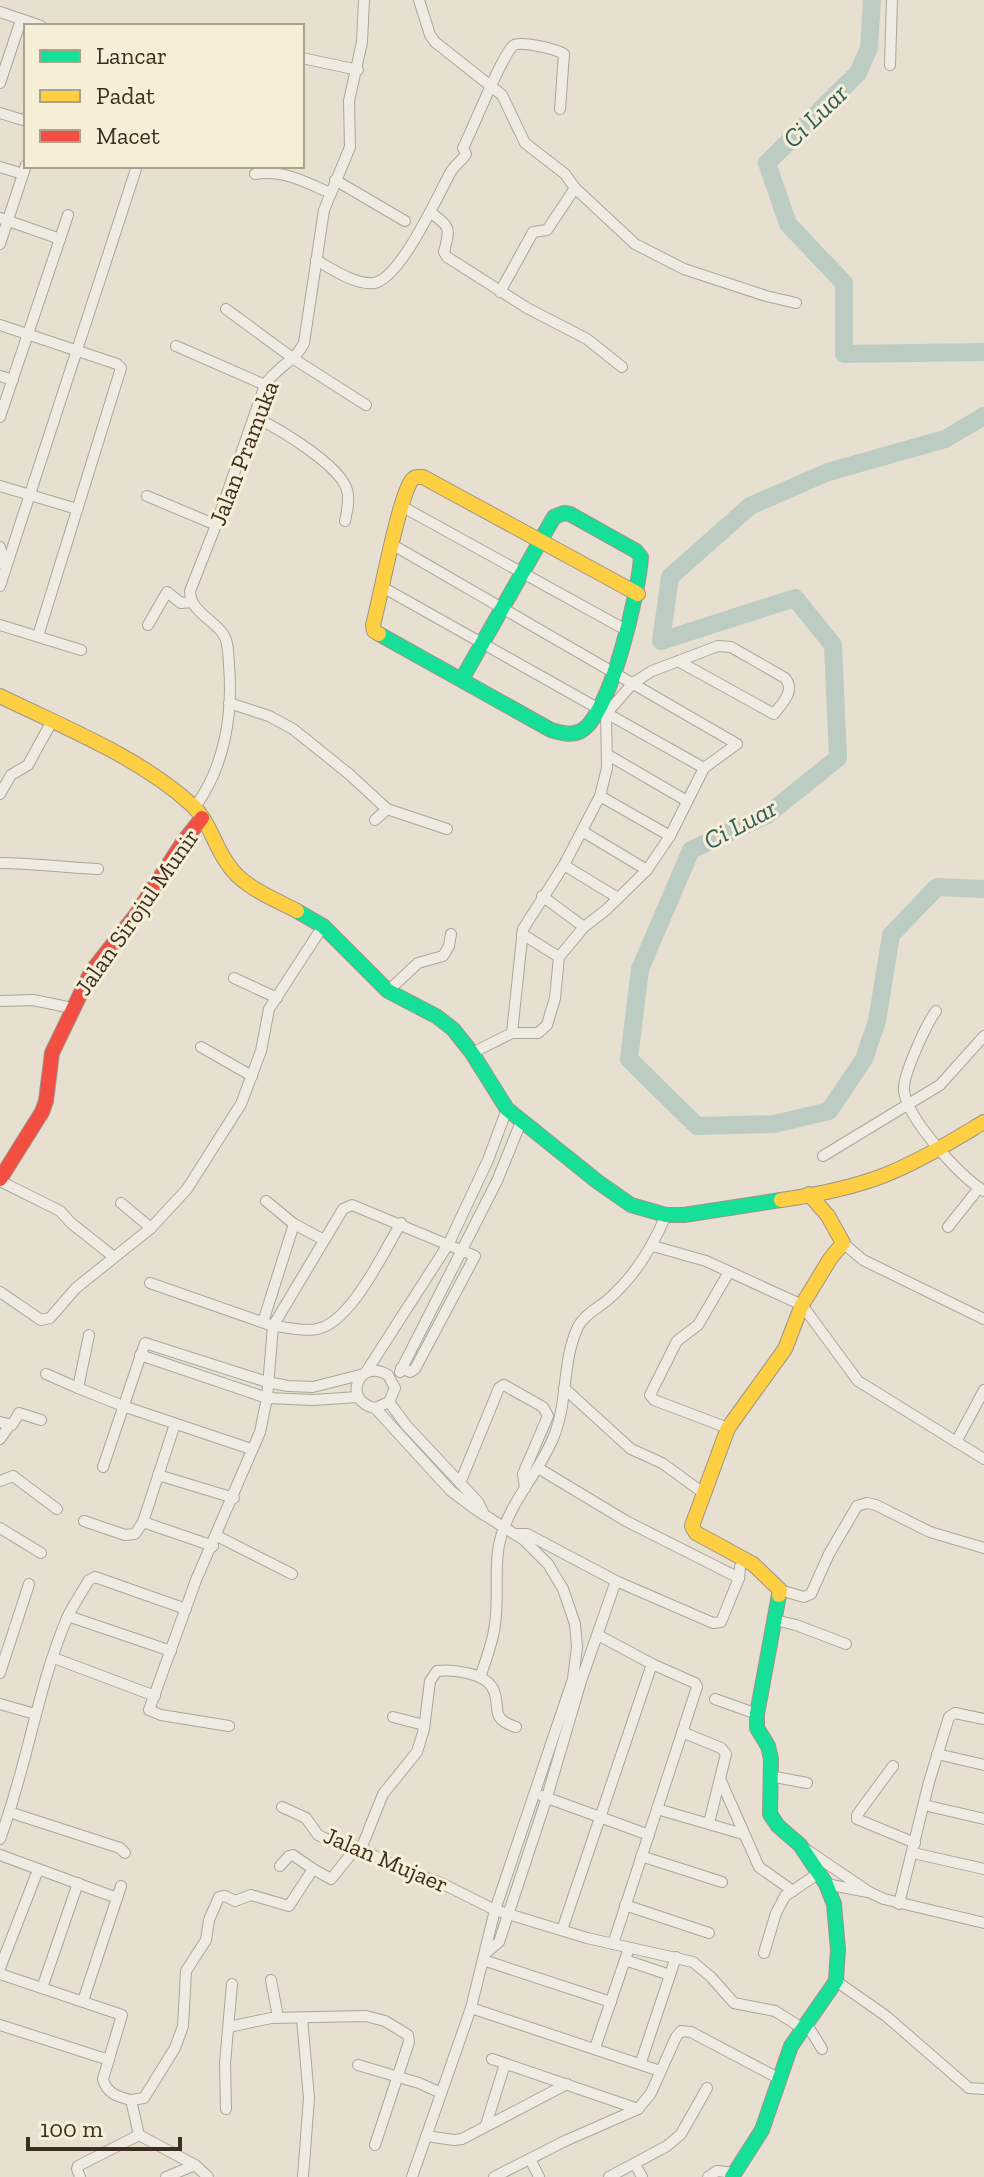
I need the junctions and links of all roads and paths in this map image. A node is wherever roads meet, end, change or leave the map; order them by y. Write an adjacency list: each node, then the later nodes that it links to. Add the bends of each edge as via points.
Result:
1 (361, 0): 9 (street, Jalan Pramuka)
2 (419, 0): 11 (street, via 435,42)
3 (892, 0): 8 (street)
4 (0, 12): 5 (street)
5 (21, 20): 6 (street); 10 (street)
6 (34, 24)
7 (304, 58): 9 (street)
8 (890, 65)
9 (358, 70): 19 (street, Jalan Pramuka, via 349,101 350,147)
10 (0, 83)
11 (490, 85): 12 (street, via 511,47 519,43 555,49 564,54 565,64); 20 (street, via 507,103 525,143); 22 (street, via 463,148 466,154)
12 (560, 109)
13 (0, 113): 14 (street)
14 (24, 120)
15 (0, 167): 17 (street)
16 (136, 168): 35 (street)
17 (25, 169): 24 (street)
18 (255, 174): 21 (street, via 277,173)
19 (335, 180): 21 (street, Jalan Pramuka); 25 (street)
20 (575, 188): 29 (street, via 547,230 533,232); 30 (street, via 655,256)
21 (330, 193): 28 (street, Jalan Pramuka)
22 (431, 213): 28 (street, via 390,275 375,283); 29 (street, via 449,230 447,257)
23 (68, 215): 26 (street)
24 (4, 219): 26 (street); 27 (street)
25 (405, 221)
26 (60, 239): 33 (street)
27 (0, 244)
28 (316, 260): 36 (street, Jalan Pramuka, via 304,343)
29 (500, 292): 37 (street, via 587,339)
30 (796, 303)
31 (226, 309): 36 (street)
32 (0, 325): 33 (street)
33 (28, 335): 35 (street); 39 (street)
34 (176, 346): 40 (street)
35 (77, 351): 45 (street); 48 (street, via 121,368)
36 (294, 359): 40 (street, Jalan Pramuka, via 272,373); 41 (street)
37 (622, 367)
38 (0, 376): 39 (street)
39 (13, 380): 42 (street)
40 (265, 385): 43 (street, Jalan Pramuka)
41 (366, 405)
42 (0, 417)
43 (254, 417): 49 (street, via 335,471 348,491); 50 (street, Jalan Pramuka)
44 (0, 486): 45 (street)
45 (29, 495): 48 (street); 54 (street)
46 (147, 496): 50 (street)
47 (403, 507): 51 (street, via 410,481 423,477); 52 (street); 55 (street)
48 (77, 509): 64 (street)
49 (345, 521)
50 (216, 525): 59 (street, Jalan Pramuka, via 190,591)
51 (542, 541): 55 (street); 58 (street); 58 (street, via 554,517 564,513 597,529 641,557)
52 (393, 545): 57 (street); 60 (street)
53 (0, 547): 54 (street)
54 (6, 568): 56 (street)
55 (522, 574): 60 (street); 63 (street)
56 (0, 586)
57 (384, 588): 65 (street); 69 (street, via 374,631)
58 (638, 594): 63 (street)
59 (192, 602): 62 (street, via 181,603 167,592); 72 (street, via 225,637)
60 (504, 608): 65 (street); 68 (street)
61 (0, 625): 64 (street)
62 (148, 625)
63 (626, 630): 68 (street)
64 (38, 636): 66 (street)
65 (483, 642): 69 (street); 73 (street)
66 (81, 650)
67 (678, 661): 67 (street, via 774,714 790,692 785,678 727,646); 70 (street)
68 (614, 671): 70 (street); 73 (street)
69 (462, 679): 73 (street, via 560,733 577,732)
70 (633, 683): 73 (street); 76 (street, via 737,744)
71 (0, 696): 74 (street)
72 (229, 703): 80 (street, via 293,729); 81 (street, via 221,754)
73 (602, 711): 75 (street); 76 (street)
74 (51, 723): 77 (street, via 28,765 11,775); 81 (street, via 114,754)
75 (608, 755): 78 (street); 79 (street)
76 (704, 768): 79 (street)
77 (0, 794)
78 (600, 796): 84 (street); 85 (street)
79 (687, 801): 85 (street)
80 (387, 809): 82 (street); 83 (street)
81 (198, 812): 92 (street, via 230,871); 101 (street, Jalan Sirojul Munir)
82 (375, 820)
83 (447, 829)
84 (582, 831): 87 (street); 89 (street)
85 (670, 836): 89 (street)
86 (0, 863): 88 (street)
87 (564, 865): 90 (street); 91 (street)
88 (98, 869)
89 (647, 870): 91 (street)
90 (542, 896): 93 (street); 95 (street)
91 (618, 898): 93 (street)
92 (323, 926): 98 (street); 99 (street)
93 (584, 927): 96 (street)
94 (451, 934): 98 (street, via 443,956 418,963)
95 (522, 934): 96 (street); 103 (street)
96 (559, 957): 103 (street, via 547,1025 538,1033)
97 (234, 978): 99 (street)
98 (388, 991): 106 (street, via 445,1022)
99 (277, 998): 107 (street, via 269,1009)
100 (0, 1001): 101 (street, via 33,1000)
101 (72, 1008): 114 (street, Jalan Sirojul Munir, via 52,1053 42,1112)
102 (936, 1011): 108 (street, via 904,1084)
103 (512, 1033): 106 (street)
104 (984, 1036): 108 (street, via 946,1080)
105 (201, 1047): 107 (street)
106 (472, 1053): 109 (street)
107 (252, 1076): 123 (street, via 217,1145)
108 (909, 1105): 112 (street); 113 (street)
109 (507, 1109): 110 (street); 125 (street)
110 (521, 1122): 119 (street, via 631,1205); 128 (street)
111 (984, 1122): 112 (street)
112 (937, 1149): 115 (street); 116 (street, via 868,1181)
113 (823, 1156)
114 (0, 1180): 129 (street, via 60,1211)
115 (982, 1189): 122 (street)
116 (809, 1194): 119 (street); 126 (street)
117 (266, 1201): 121 (street)
118 (121, 1203): 123 (street)
119 (666, 1215): 127 (street)
120 (401, 1223): 124 (street, via 348,1205); 125 (street); 135 (street, via 352,1303 328,1325 314,1330)
121 (294, 1224): 124 (street); 135 (street)
122 (948, 1227)
123 (151, 1228): 129 (street)
124 (324, 1240): 135 (street)
125 (449, 1243): 128 (street); 138 (street)
126 (843, 1243): 133 (street); 134 (street, via 863,1260)
127 (653, 1246): 130 (street); 144 (street, via 614,1295 580,1321)
128 (463, 1249): 143 (street)
129 (114, 1257): 132 (street, via 46,1320)
130 (729, 1272): 133 (street); 155 (street, via 698,1325 677,1341 650,1395)
131 (150, 1283): 135 (street)
132 (0, 1292)
133 (802, 1305): 155 (street, via 791,1338); 158 (street, via 858,1381)
134 (984, 1319)
135 (268, 1324): 140 (street)
136 (89, 1335): 142 (street)
137 (140, 1355): 140 (street, via 149,1343); 147 (street); 150 (street)
138 (365, 1373): 141 (street); 143 (street, via 385,1372); 146 (street, via 357,1384)
139 (46, 1374): 142 (street)
140 (267, 1382): 141 (street); 147 (street)
141 (313, 1387): 148 (street)
142 (78, 1388): 150 (street)
143 (395, 1388): 149 (street)
144 (564, 1388): 162 (street, via 555,1435); 167 (street, via 631,1449 662,1463)
145 (984, 1390): 158 (street)
146 (358, 1397): 148 (street); 151 (street)
147 (267, 1398): 148 (street); 159 (street)
148 (313, 1400)
149 (389, 1402): 151 (street); 156 (street)
150 (123, 1406): 154 (street); 161 (street)
151 (375, 1408): 156 (street)
152 (41, 1420): 153 (street, via 19,1413)
153 (4, 1424): 157 (street)
154 (175, 1424): 159 (street); 163 (street)
155 (728, 1428): 167 (street)
156 (402, 1430): 165 (street); 170 (street, via 451,1491)
157 (0, 1439)
158 (956, 1442): 160 (street)
159 (251, 1449): 168 (street)
160 (984, 1459)
161 (103, 1467)
162 (538, 1468): 166 (street); 180 (street, via 626,1521 740,1573 719,1624)
163 (158, 1475): 168 (street); 172 (street)
164 (0, 1481): 169 (street, via 13,1476)
165 (460, 1483): 166 (street, via 504,1385 543,1407 548,1416 523,1474); 170 (street)
166 (525, 1488): 173 (street)
167 (702, 1492): 182 (street, via 693,1530 752,1565)
168 (234, 1498): 176 (street)
169 (57, 1509)
170 (483, 1512): 173 (street)
171 (84, 1521): 172 (street, via 130,1536)
172 (143, 1522): 176 (street)
173 (504, 1527): 175 (street); 193 (street, via 498,1547 495,1626)
174 (0, 1528): 178 (street)
175 (514, 1534): 180 (street, via 527,1534); 194 (street, via 548,1564 570,1605)
176 (215, 1541): 179 (street); 183 (street)
177 (984, 1548): 182 (street, via 862,1504 829,1554 811,1594)
178 (41, 1553)
179 (292, 1574)
180 (616, 1581): 186 (street)
181 (29, 1584): 189 (street)
182 (780, 1590): 185 (street)
183 (186, 1609): 184 (street, via 93,1577); 188 (street)
184 (68, 1616): 188 (street); 190 (street)
185 (775, 1620): 187 (street); 199 (street)
186 (598, 1635): 191 (street); 194 (street)
187 (846, 1644)
188 (171, 1651): 195 (street)
189 (2, 1657): 192 (street)
190 (54, 1658): 195 (street); 198 (street)
191 (652, 1664): 205 (street, via 696,1684); 218 (street)
192 (0, 1673)
193 (480, 1677): 202 (street, via 443,1670 434,1674); 204 (street, via 492,1687 498,1717)
194 (577, 1680): 212 (street); 213 (street)
195 (155, 1696): 203 (street, via 149,1710 155,1714)
196 (715, 1699): 199 (street)
197 (0, 1704): 198 (street)
198 (35, 1714): 217 (street)
199 (757, 1714): 209 (street, via 757,1728 768,1746)
200 (393, 1717): 202 (street)
201 (984, 1719): 206 (street, via 951,1715)
202 (424, 1725): 226 (street, via 417,1752 387,1787)
203 (229, 1726)
204 (516, 1727)
205 (682, 1732): 210 (street, via 724,1751); 216 (street)
206 (937, 1754): 207 (street); 214 (street)
207 (984, 1765)
208 (893, 1766): 225 (street, via 857,1819)
209 (770, 1776): 211 (street); 224 (street, via 770,1814)
210 (721, 1781): 220 (street); 221 (street)
211 (807, 1783)
212 (535, 1793): 213 (street); 243 (street)
213 (547, 1797): 218 (street); 244 (street)
214 (924, 1805): 219 (street); 225 (street)
215 (282, 1807): 226 (street, Jalan Mujaer, via 306,1818 318,1835)
216 (657, 1809): 220 (street); 222 (street)
217 (9, 1812): 223 (street); 227 (street)
218 (599, 1818): 222 (street); 246 (street)
219 (984, 1819)
220 (709, 1823): 221 (street)
221 (743, 1834): 238 (street, via 759,1867)
222 (649, 1835): 229 (street)
223 (0, 1839)
224 (800, 1845): 234 (street); 239 (street)
225 (914, 1848): 232 (street); 241 (street)
226 (358, 1849): 231 (street, via 331,1879); 243 (street, Jalan Mujaer)
227 (125, 1853)
228 (0, 1855): 233 (street)
229 (641, 1856): 235 (street); 242 (street)
230 (280, 1866): 231 (street, via 293,1855)
231 (313, 1869): 282 (street, via 289,1906 251,1895 235,1901 219,1897 206,1940 186,1971 183,2026 172,2056 144,2098)
232 (984, 1869)
233 (38, 1870): 236 (street); 254 (street)
234 (823, 1878): 238 (street); 239 (street); 257 (street, via 836,1920)
235 (722, 1882)
236 (78, 1883): 240 (street); 259 (street)
237 (121, 1886): 240 (street)
238 (793, 1891): 250 (street, via 781,1903)
239 (869, 1892): 241 (street)
240 (117, 1898): 260 (street)
241 (899, 1904): 245 (street)
242 (625, 1905): 247 (street); 248 (street)
243 (495, 1910): 244 (street, Jalan Mujaer); 251 (street)
244 (508, 1914): 246 (street, Jalan Mujaer); 251 (street, via 499,1942)
245 (984, 1923)
246 (558, 1931): 248 (street, Jalan Mujaer)
247 (709, 1933)
248 (613, 1944): 249 (street, Jalan Mujaer)
249 (629, 1948): 252 (street, Jalan Mujaer); 253 (street)
250 (764, 1953)
251 (485, 1956): 261 (street); 262 (street)
252 (676, 1957): 255 (street); 266 (street, Jalan Mujaer, via 701,1967 734,2003 775,2011)
253 (625, 1960): 255 (street); 261 (street)
254 (0, 1971): 259 (street)
255 (670, 1975): 272 (street)
256 (271, 1980): 263 (street)
257 (836, 1981): 266 (street); 280 (street, via 886,2016 969,2088)
258 (232, 1984): 267 (street)
259 (42, 1988): 260 (street)
260 (83, 2001): 271 (street, via 123,2015)
261 (611, 2002): 268 (street)
262 (471, 2008): 268 (street); 281 (street)
263 (278, 2017): 264 (street); 267 (street)
264 (302, 2018): 276 (street, via 366,2016 408,2035); 296 (street, via 309,2098)
265 (0, 2025): 271 (street)
266 (804, 2026): 269 (street); 277 (street)
267 (229, 2027): 283 (street)
268 (595, 2048): 272 (street)
269 (822, 2049)
270 (492, 2059): 273 (street)
271 (109, 2060): 282 (street, via 104,2085 113,2095)
272 (641, 2062): 275 (street)
273 (505, 2064): 278 (street); 285 (street)
274 (358, 2065): 276 (street)
275 (660, 2071): 277 (street, via 676,2037 685,2031); 284 (street)
276 (397, 2077): 281 (street); 288 (street)
277 (780, 2079): 292 (street, via 762,2130)
278 (567, 2084): 284 (street); 285 (street)
279 (707, 2088): 290 (street, via 681,2134)
280 (984, 2089)
281 (441, 2093): 287 (street)
282 (131, 2100): 286 (street)
283 (226, 2109)
284 (638, 2109): 289 (street)
285 (486, 2125): 287 (street, via 462,2139)
286 (139, 2135): 291 (street); 293 (street, via 78,2166)
287 (426, 2136): 297 (street)
288 (375, 2145)
289 (530, 2159): 298 (street); 299 (street)
290 (635, 2164): 300 (street); 301 (street)
291 (195, 2165): 294 (street); 295 (street)
292 (733, 2175): 302 (street, via 717,2171)
293 (80, 2177)
294 (166, 2177)
295 (208, 2177)
296 (303, 2177)
297 (412, 2177)
298 (494, 2177)
299 (539, 2177)
300 (609, 2177)
301 (642, 2177)
302 (708, 2177)

